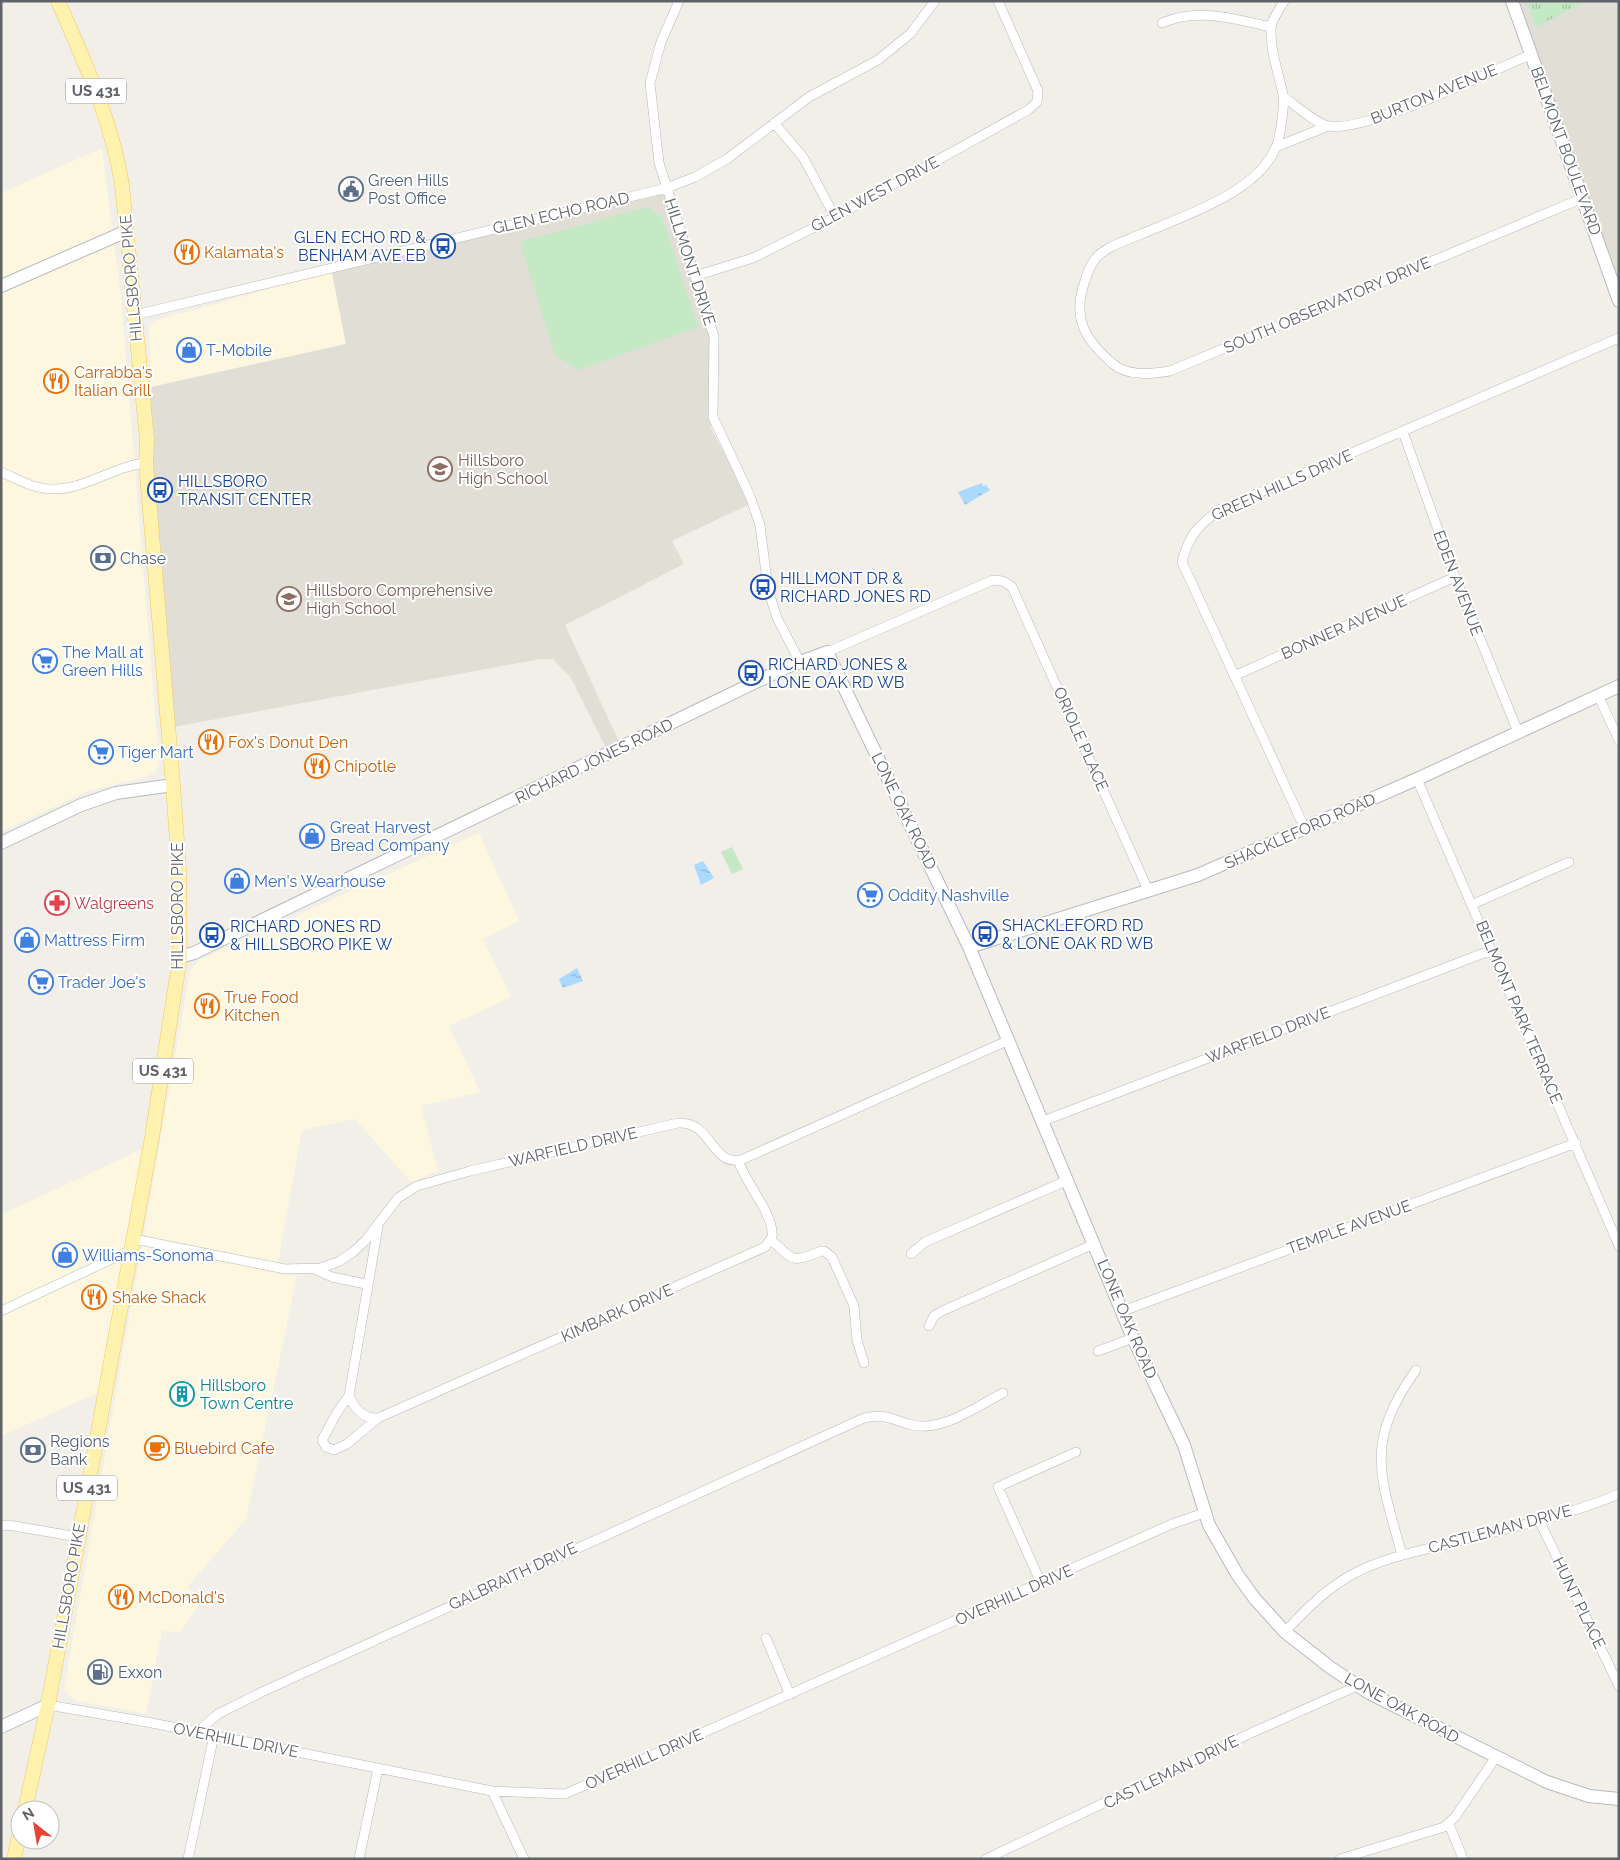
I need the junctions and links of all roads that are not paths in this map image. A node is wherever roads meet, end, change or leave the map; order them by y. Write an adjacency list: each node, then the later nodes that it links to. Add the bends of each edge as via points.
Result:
1 (58, 1): 17 (main road, HILLSBORO PIKE / US 431, via 95,87 108,127 117,160)
2 (679, 1): 14 (street, HILLMONT DRIVE, via 661,42 650,83 659,163)
3 (935, 1): 11 (street, GLEN ECHO ROAD, via 910,34 878,60 809,97)
4 (998, 1): 16 (street, GLEN WEST DRIVE, via 1038,91 1037,102)
5 (1284, 1): 8 (street)
6 (1512, 1): 9 (street, BELMONT BOULEVARD)
7 (1162, 23): 8 (street, via 1213,14)
8 (1271, 27): 10 (street, via 1274,63)
9 (1532, 54): 12 (street, BURTON AVENUE, via 1386,115 1353,126); 15 (street, BELMONT BOULEVARD)
10 (1284, 97): 12 (street); 13 (street)
11 (774, 123): 14 (street, GLEN ECHO ROAD, via 727,159); 16 (street, via 803,157)
12 (1328, 126): 13 (street)
13 (1276, 147): 15 (street, SOUTH OBSERVATORY DRIVE, via 1259,173 1228,194 1112,246 1096,258 1079,298 1079,319 1092,343 1114,365 1145,376 1170,371)
14 (667, 188): 18 (street, HILLMONT DRIVE); 21 (street, GLEN ECHO ROAD)
15 (1583, 198): 20 (street, BELMONT BOULEVARD)
16 (835, 217): 18 (street, GLEN WEST DRIVE, via 753,258)
17 (127, 231): 19 (street); 21 (main road, HILLSBORO PIKE / US 431)
18 (695, 276): 29 (street, HILLMONT DRIVE, via 714,336 713,417 760,524 768,589 777,618)
19 (1, 286)
20 (1619, 301)
21 (135, 315): 24 (main road, HILLSBORO PIKE / US 431, via 147,440)
22 (1619, 338): 23 (street, GREEN HILLS DRIVE)
23 (1402, 432): 26 (street, EDEN AVENUE); 30 (street, GREEN HILLS DRIVE, via 1219,510 1202,522 1188,540 1182,562)
24 (146, 463): 25 (street, via 125,466 74,488 56,490 36,487); 36 (main road, HILLSBORO PIKE / US 431)
25 (1, 472)
26 (1455, 577): 30 (street, BONNER AVENUE); 33 (street, EDEN AVENUE)
27 (1012, 587): 28 (street, RICHARD JONES ROAD, via 993,580); 40 (street, ORIOLE PLACE)
28 (827, 652): 29 (street, RICHARD JONES ROAD); 42 (street, LONE OAK ROAD)
29 (800, 662): 44 (street, RICHARD JONES ROAD, via 196,953)
30 (1234, 676): 37 (street, GREEN HILLS DRIVE)
31 (1619, 686): 32 (street, SHACKLEFORD ROAD)
32 (1598, 695): 33 (street, SHACKLEFORD ROAD); 34 (street)
33 (1518, 732): 35 (street, SHACKLEFORD ROAD)
34 (1619, 740)
35 (1417, 779): 37 (street, SHACKLEFORD ROAD); 41 (street, BELMONT PARK TERRACE)
36 (173, 785): 38 (street, via 116,793 81,805); 44 (main road, HILLSBORO PIKE / US 431, via 179,870)
37 (1305, 829): 40 (street, SHACKLEFORD ROAD, via 1198,875)
38 (1, 843)
39 (1569, 862): 41 (street)
40 (1149, 892): 42 (street, SHACKLEFORD ROAD)
41 (1473, 904): 43 (street, BELMONT PARK TERRACE)
42 (969, 947): 45 (street, LONE OAK ROAD)
43 (1492, 950): 46 (street, WARFIELD DRIVE); 47 (street, BELMONT PARK TERRACE)
44 (180, 957): 53 (main road, HILLSBORO PIKE / US 431)
45 (1009, 1040): 46 (street, LONE OAK ROAD); 48 (street)
46 (1043, 1121): 49 (street, LONE OAK ROAD)
47 (1576, 1143): 54 (street, BELMONT PARK TERRACE); 59 (street, TEMPLE AVENUE)
48 (738, 1160): 50 (street, WARFIELD DRIVE, via 722,1156 694,1125 673,1124 426,1183 398,1198); 51 (street, via 770,1220)
49 (1068, 1180): 52 (street, LONE OAK ROAD); 55 (street, via 925,1242)
50 (378, 1224): 56 (street, WARFIELD DRIVE, via 353,1252); 57 (street, KIMBARK DRIVE)
51 (771, 1240): 63 (street, via 793,1259 801,1260 821,1251 832,1258 854,1306); 67 (street, KIMBARK DRIVE, via 751,1254)
52 (1094, 1244): 59 (street, LONE OAK ROAD); 60 (street, via 942,1311 930,1320)
53 (132, 1245): 56 (street, WARFIELD DRIVE, via 285,1268); 58 (street); 73 (main road, HILLSBORO PIKE / US 431)
54 (1619, 1246)
55 (911, 1254)
56 (314, 1269): 57 (street, via 332,1277)
57 (366, 1284): 66 (street, KIMBARK DRIVE)
58 (1, 1310)
59 (1123, 1311): 61 (street, LONE OAK ROAD)
60 (929, 1326)
61 (1133, 1338): 62 (street); 70 (street, LONE OAK ROAD, via 1184,1444)
62 (1098, 1351)
63 (864, 1363)
64 (1416, 1370): 74 (street, via 1390,1410 1380,1456 1384,1486)
65 (1003, 1393): 83 (street, GALBRAITH DRIVE, via 946,1422 930,1426 913,1426 881,1414 835,1430 264,1691 218,1714)
66 (349, 1396): 67 (street, via 360,1413); 67 (street, KIMBARK DRIVE, via 323,1436 326,1447 334,1450 343,1447)
67 (378, 1418)
68 (1076, 1452): 75 (street, via 998,1488)
69 (1619, 1494): 71 (street, CASTLEMAN DRIVE)
70 (1204, 1512): 75 (street, OVERHILL DRIVE); 76 (street, LONE OAK ROAD, via 1237,1574)
71 (1539, 1520): 74 (street, CASTLEMAN DRIVE); 79 (street, HUNT PLACE)
72 (1, 1526): 73 (street)
73 (78, 1537): 81 (main road, HILLSBORO PIKE / US 431)
74 (1402, 1555): 76 (street, CASTLEMAN DRIVE, via 1348,1576 1322,1595)
75 (1041, 1583): 80 (street, OVERHILL DRIVE)
76 (1285, 1632): 78 (street, LONE OAK ROAD)
77 (766, 1638): 80 (street)
78 (1357, 1686): 85 (street, LONE OAK ROAD); 94 (street, CASTLEMAN DRIVE)
79 (1619, 1686)
80 (790, 1694): 87 (street, OVERHILL DRIVE, via 565,1794)
81 (48, 1705): 82 (street); 83 (street, OVERHILL DRIVE); 89 (main road, HILLSBORO PIKE / US 431)
82 (1, 1727)
83 (197, 1732): 84 (street, OVERHILL DRIVE)
84 (214, 1735): 86 (street, OVERHILL DRIVE); 91 (street)
85 (1496, 1757): 88 (street, LONE OAK ROAD, via 1565,1789 1598,1798); 90 (street)
86 (378, 1770): 87 (street, OVERHILL DRIVE); 92 (street)
87 (492, 1791): 93 (street)
88 (1619, 1799)
89 (27, 1800)
90 (1448, 1824): 95 (street, via 1439,1830); 96 (street)
91 (188, 1859)
92 (359, 1859)
93 (524, 1859)
94 (986, 1859)
95 (1340, 1859)
96 (1463, 1859)

